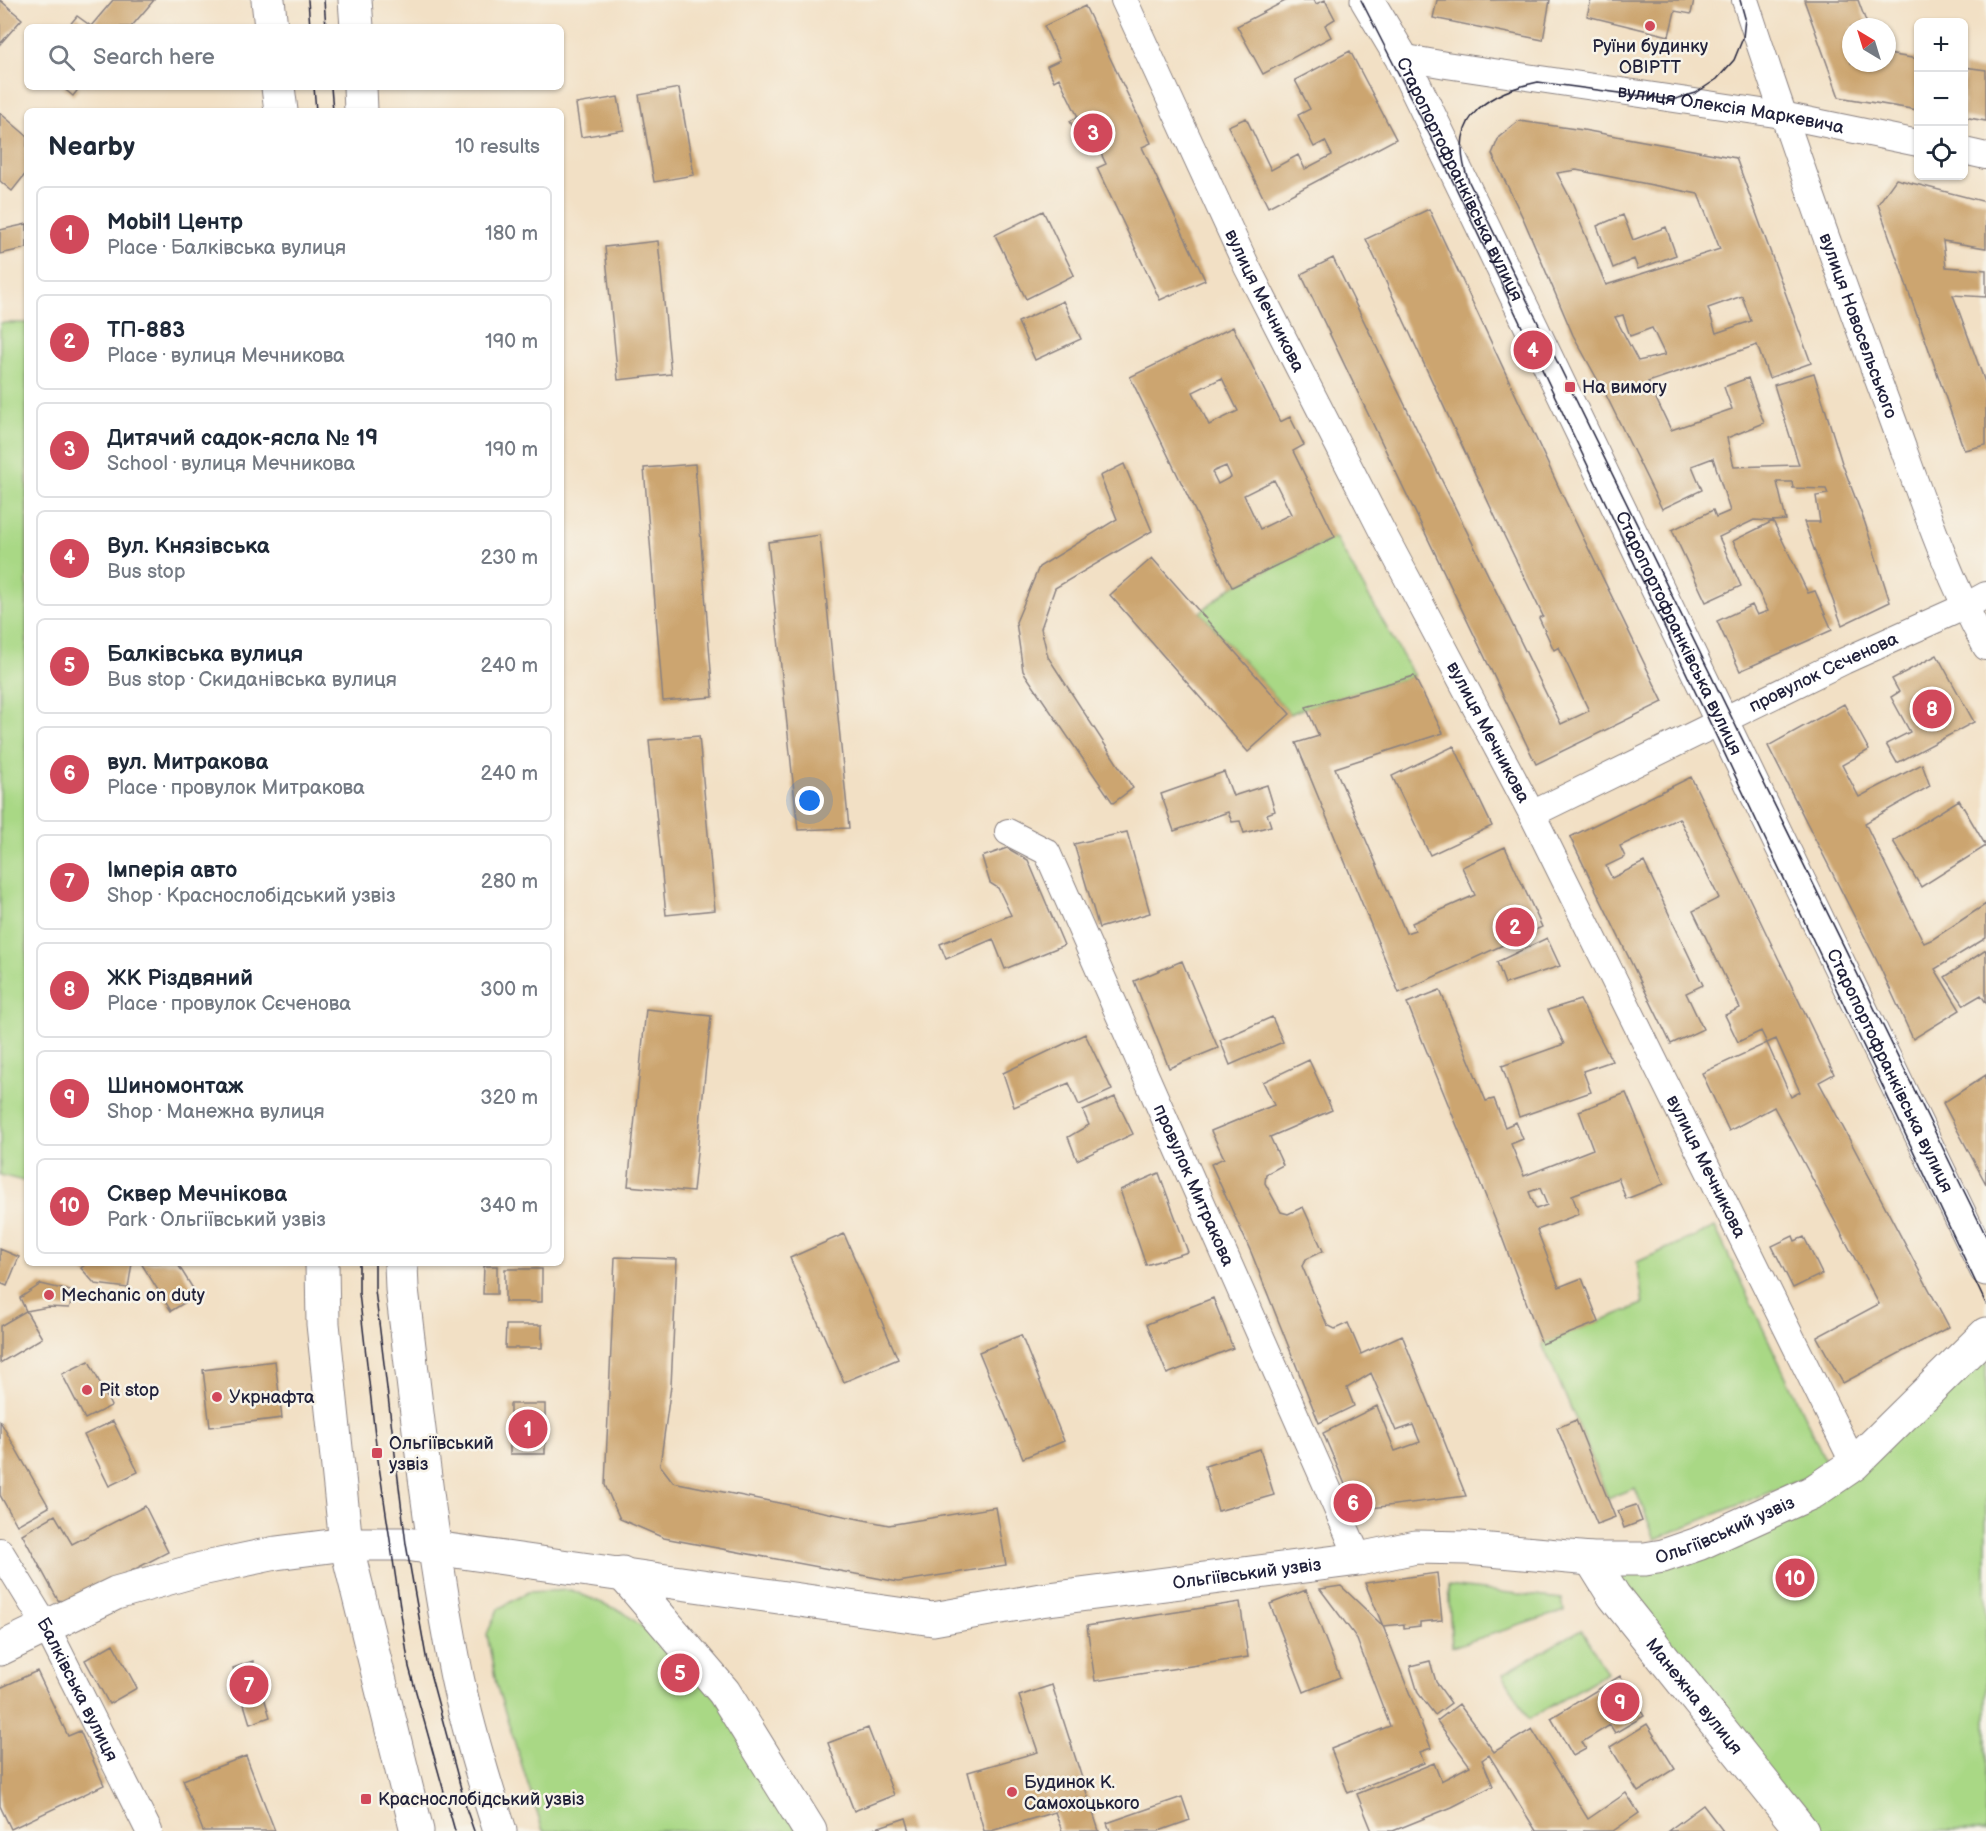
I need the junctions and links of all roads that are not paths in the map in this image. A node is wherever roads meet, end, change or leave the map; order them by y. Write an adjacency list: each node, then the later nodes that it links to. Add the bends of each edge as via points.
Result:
1 (268, 0): 6 (main road)
2 (355, 0): 7 (main road)
3 (1124, 0): 20 (street, вулиця Мечникова, via 1247,267)
4 (1367, 0): 8 (main road, Старопортофранківська вулиця)
5 (1745, 0): 13 (street, вулиця Новосельського)
6 (271, 24)
7 (357, 24)
8 (1401, 57): 13 (street, вулиця Олексія Маркевича); 19 (main road, Старопортофранківська вулиця)
9 (278, 90): 11 (main road)
10 (360, 90): 12 (main road)
11 (281, 108)
12 (361, 108)
13 (1782, 115): 14 (street, вулиця Олексія Маркевича); 17 (street, вулиця Новосельського, via 1913,477)
14 (1914, 142)
15 (1968, 152): 16 (street)
16 (1986, 156)
17 (1975, 601): 18 (street, вулиця Новосельського); 19 (street, провулок Сєченова)
18 (1986, 647)
19 (1721, 721): 20 (street, провулок Сєченова); 24 (main road, Старопортофранківська вулиця)
20 (1532, 814): 26 (street, вулиця Мечникова)
21 (1008, 832): 31 (street, провулок Митракова, via 1047,852)
22 (322, 1266): 27 (main road, via 323,1324)
23 (401, 1266): 28 (main road)
24 (1986, 1269)
25 (1986, 1334): 26 (main road, Ольгіївський узвіз)
26 (1854, 1464): 30 (main road, Ольгіївський узвіз, via 1813,1492 1698,1544 1646,1559)
27 (346, 1544): 28 (main road); 33 (main road, via 276,1552 201,1569 116,1593); 36 (main road)
28 (436, 1548): 32 (main road, Ольгіївський узвіз); 37 (main road, via 458,1678)
29 (0, 1551): 33 (street, Балківська вулиця)
30 (1591, 1558): 31 (main road, Ольгіївський узвіз, via 1416,1547); 39 (main road, Манежна вулиця, via 1614,1596)
31 (1359, 1559): 32 (main road, Ольгіївський узвіз, via 1041,1600 933,1619)
32 (622, 1573): 38 (main road, via 724,1692)
33 (46, 1626): 34 (main road); 35 (street, Балківська вулиця)
34 (0, 1649)
35 (149, 1831)
36 (417, 1831)
37 (501, 1831)
38 (810, 1831)
39 (1802, 1831)

